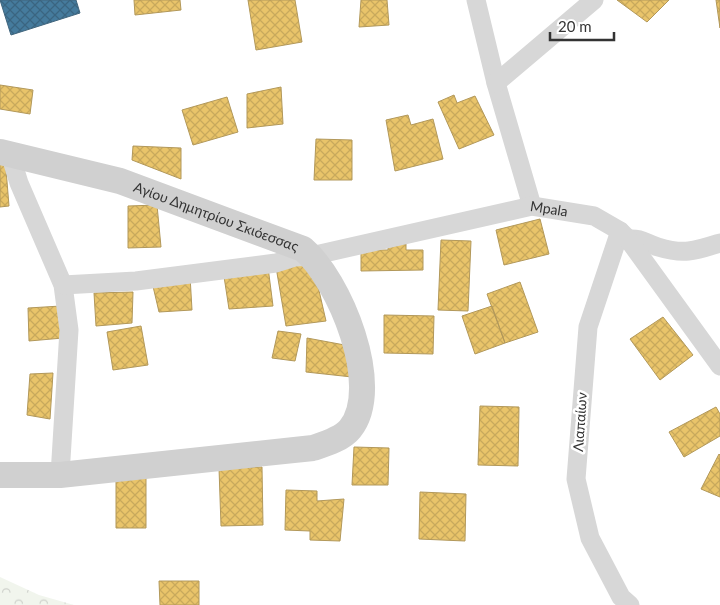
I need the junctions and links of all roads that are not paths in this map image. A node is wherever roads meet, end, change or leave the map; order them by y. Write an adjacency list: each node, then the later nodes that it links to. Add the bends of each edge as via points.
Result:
1 (476, 0): 3 (street)
2 (594, 0): 3 (street)
3 (496, 83): 5 (street)
4 (5, 153): 8 (street, Αγίου Δημητρίου Σκιόεσσας, via 120,181 295,245); 9 (street)
5 (532, 206): 6 (street, Mpala, via 594,216); 8 (street, Mpala)
6 (624, 235): 7 (street, via 675,252 693,252); 10 (street, Mpala); 13 (street, Λιαπαίων, via 588,327 576,479 590,538 621,596)
7 (720, 243)
8 (311, 256): 9 (street, Mpala, via 136,281); 12 (street, Αγίου Δημητρίου Σκιόεσσας, via 324,272 344,309 356,346 361,372 361,401 349,430 333,441 313,448)
9 (63, 285): 12 (street, via 69,330)
10 (720, 366)
11 (0, 474): 12 (street, Αγίου Δημητρίου Σκιόεσσας)
12 (60, 475)
13 (630, 605)

